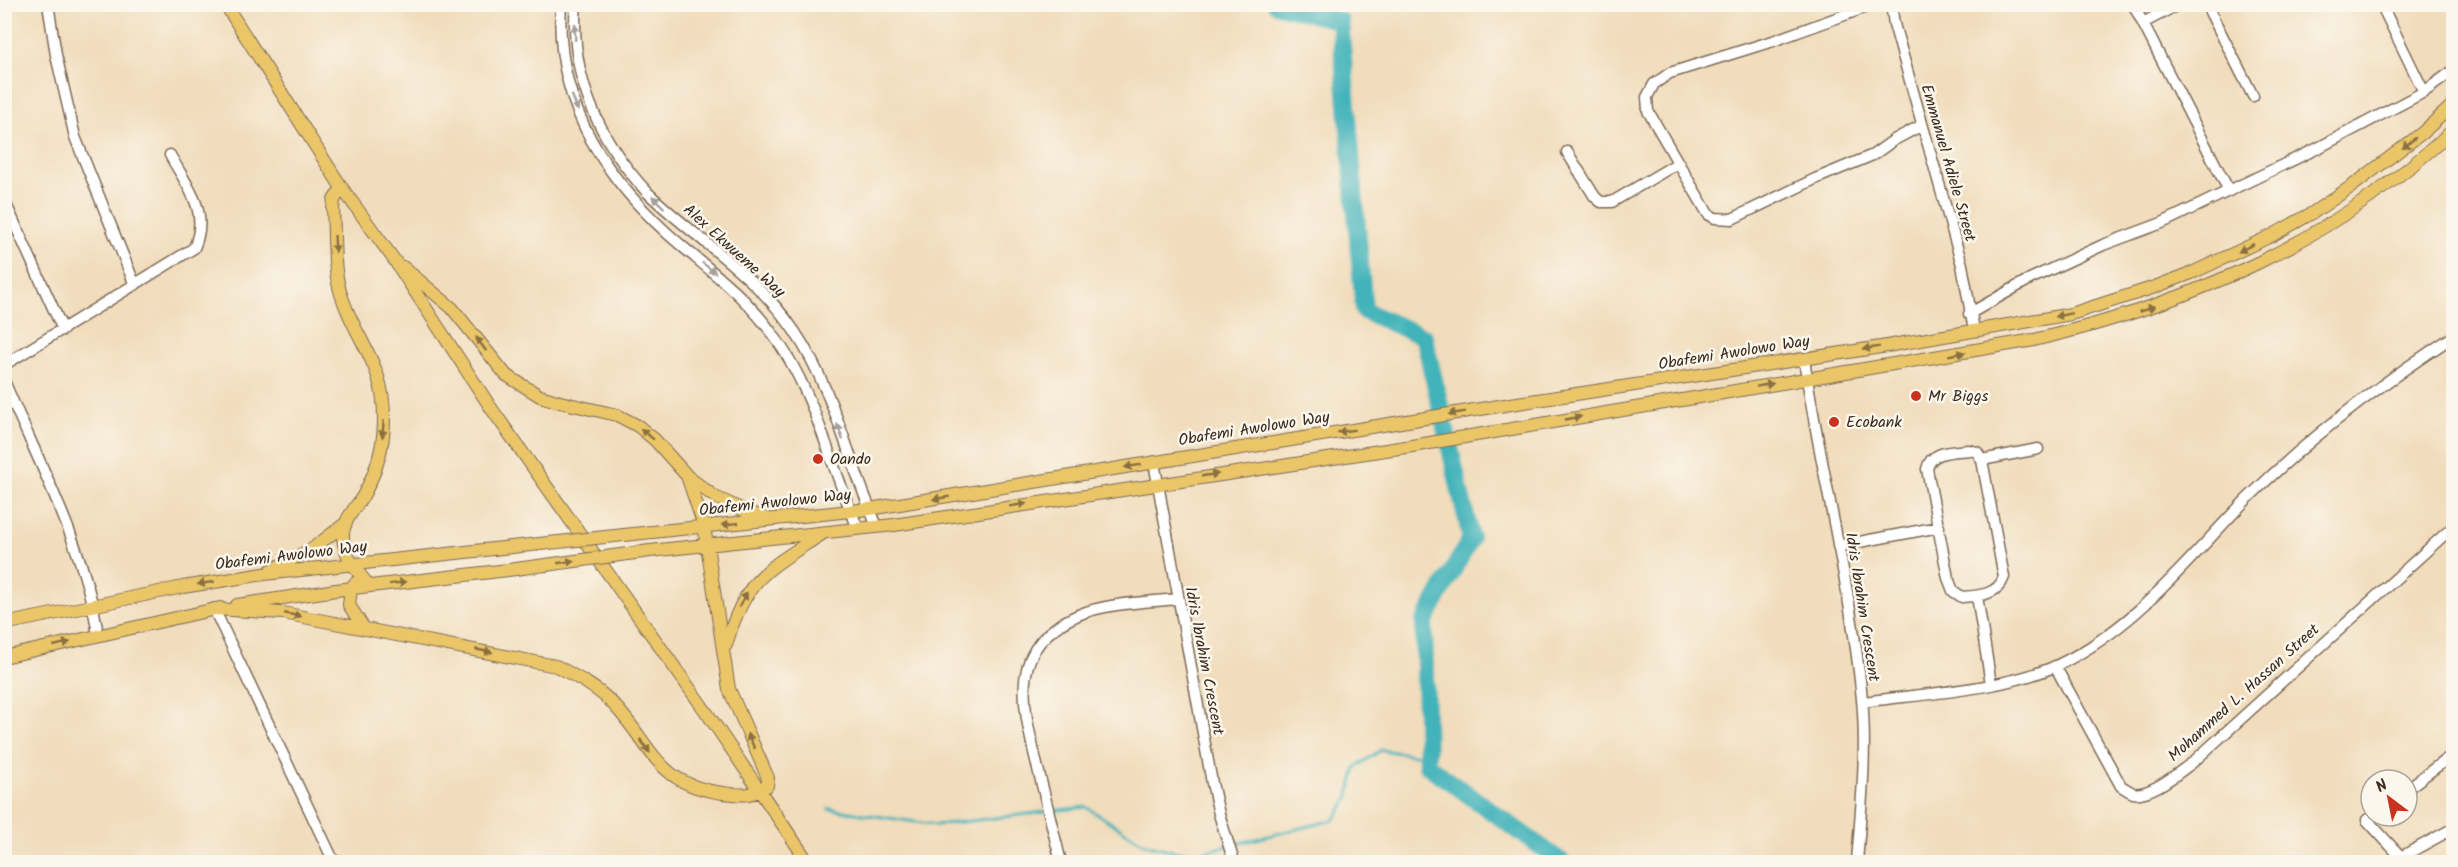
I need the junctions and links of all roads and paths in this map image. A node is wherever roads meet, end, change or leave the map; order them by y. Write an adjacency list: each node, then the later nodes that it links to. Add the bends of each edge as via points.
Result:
1 (48, 4): 25 (street, via 75,137)
2 (225, 4): 21 (main road)
3 (561, 4): 40 (street, Alex Ekwueme Way, one-way to 40, via 565,72 580,116 602,161 636,204 722,278 775,336 808,397)
4 (576, 4): 39 (street, Alex Ekwueme Way, one-way to 4, via 816,370 794,331 764,293 648,193 603,133 579,71)
5 (1875, 4): 20 (street, via 1670,73 1654,84 1647,96 1648,111)
6 (1891, 4): 16 (street, Emmanuel Adiele Street)
7 (2133, 4): 11 (street)
8 (2179, 4): 11 (street)
9 (2206, 4): 14 (street)
10 (2381, 4): 13 (street)
11 (2143, 23): 22 (street)
12 (2454, 70): 13 (street)
13 (2424, 92): 22 (street)
14 (2253, 96)
15 (2454, 105): 28 (main road, Obafemi Awolowo Way, one-way to 28, via 2355,184 2313,212 2235,254 2152,288 2071,314)
16 (1922, 125): 20 (street, via 1873,155 1732,219 1708,214); 26 (street, Emmanuel Adiele Street, via 1962,266)
17 (2454, 129): 32 (main road, Obafemi Awolowo Way, one-way to 17, via 2034,340 2186,296 2267,260 2347,213)
18 (1567, 152): 20 (street, via 1601,202 1612,202)
19 (171, 155): 25 (street, via 200,210 201,232 195,249)
20 (1678, 163)
21 (342, 188): 24 (main road); 42 (main road, one-way to 42, via 333,209 337,277 342,300 378,374 384,420 375,466)
22 (2229, 191): 26 (street, via 2030,279)
23 (4, 200): 27 (street)
24 (394, 261): 37 (main road, one-way to 24, via 638,426 618,415 540,396 506,375 452,308); 70 (main road, via 490,408)
25 (135, 285): 27 (street)
26 (1970, 314): 28 (street, Emmanuel Adiele Street)
27 (63, 330): 31 (street)
28 (1974, 330): 30 (main road, Obafemi Awolowo Way, one-way to 30)
29 (2454, 336): 65 (street, via 2395,374 2329,426 2249,498 2140,611 2094,646)
30 (1804, 359): 32 (street, Idris Ibrahim Crescent); 36 (main road, Obafemi Awolowo Way, one-way to 36)
31 (4, 365)
32 (1807, 378): 38 (main road, Obafemi Awolowo Way, one-way to 32, via 1412,446); 50 (street, Idris Ibrahim Crescent)
33 (4, 381): 58 (street, via 77,550)
34 (2038, 449): 35 (street)
35 (1982, 460): 46 (street, via 1977,452 1969,450 1934,456 1929,462); 56 (street, via 2004,577 1993,592)
36 (1154, 462): 38 (street, Idris Ibrahim Crescent); 39 (main road, Obafemi Awolowo Way, one-way to 39)
37 (687, 476): 41 (main road, via 732,506); 43 (main road)
38 (1158, 483): 44 (main road, Obafemi Awolowo Way, one-way to 38); 57 (street, Idris Ibrahim Crescent)
39 (869, 509): 40 (main road, Obafemi Awolowo Way); 44 (street, Alex Ekwueme Way)
40 (850, 511): 41 (main road, Obafemi Awolowo Way); 47 (street, Alex Ekwueme Way)
41 (772, 519): 43 (main road, Obafemi Awolowo Way, one-way to 43)
42 (346, 523): 52 (main road, via 342,537); 53 (main road, via 312,549)
43 (704, 526): 49 (main road); 51 (main road, Obafemi Awolowo Way, bridge)
44 (877, 526): 47 (main road, Obafemi Awolowo Way)
45 (2454, 526): 65 (street, Mohammed L. Hassan Street, via 2192,763 2145,792 2134,793 2121,786)
46 (1939, 527): 50 (street); 56 (street, via 1953,591 1962,597)
47 (858, 528): 48 (main road, Obafemi Awolowo Way)
48 (825, 532): 49 (main road, Obafemi Awolowo Way); 63 (main road, one-way to 48, via 735,616 758,578)
49 (708, 545): 54 (main road, Obafemi Awolowo Way, one-way to 49, bridge, via 508,570); 63 (main road)
50 (1838, 546): 67 (street, Idris Ibrahim Crescent)
51 (388, 560): 52 (main road, Obafemi Awolowo Way); 54 (main road)
52 (352, 564): 53 (main road, Obafemi Awolowo Way); 54 (main road)
53 (264, 574): 58 (main road, Obafemi Awolowo Way, one-way to 58)
54 (365, 581): 55 (main road, Obafemi Awolowo Way)
55 (351, 588): 59 (main road, Obafemi Awolowo Way); 61 (main road, via 349,605)
56 (1977, 596): 66 (street)
57 (1177, 599): 75 (street, via 1079,614 1041,639 1029,659 1023,688 1026,719); 76 (street, Idris Ibrahim Crescent, via 1216,803)
58 (94, 605): 60 (main road, Obafemi Awolowo Way); 62 (street)
59 (214, 609): 61 (main road, one-way to 61, via 265,610); 62 (main road, Obafemi Awolowo Way); 73 (street)
60 (4, 624)
61 (363, 627): 70 (main road, one-way to 70, via 556,666 603,695 652,758 681,781 718,792)
62 (98, 635): 64 (main road, Obafemi Awolowo Way, one-way to 62)
63 (723, 655): 70 (main road, one-way to 63, via 767,786 768,778 735,708)
64 (4, 657)
65 (2055, 666): 66 (street)
66 (1991, 684): 67 (street)
67 (1862, 702): 77 (street, Idris Ibrahim Crescent)
68 (2452, 755): 69 (street)
69 (2419, 780)
70 (759, 792): 74 (main road)
71 (2374, 828): 72 (street, via 2401,857)
72 (2454, 828)
73 (334, 862)
74 (808, 862)
75 (1061, 862)
76 (1234, 862)
77 (1857, 862)

